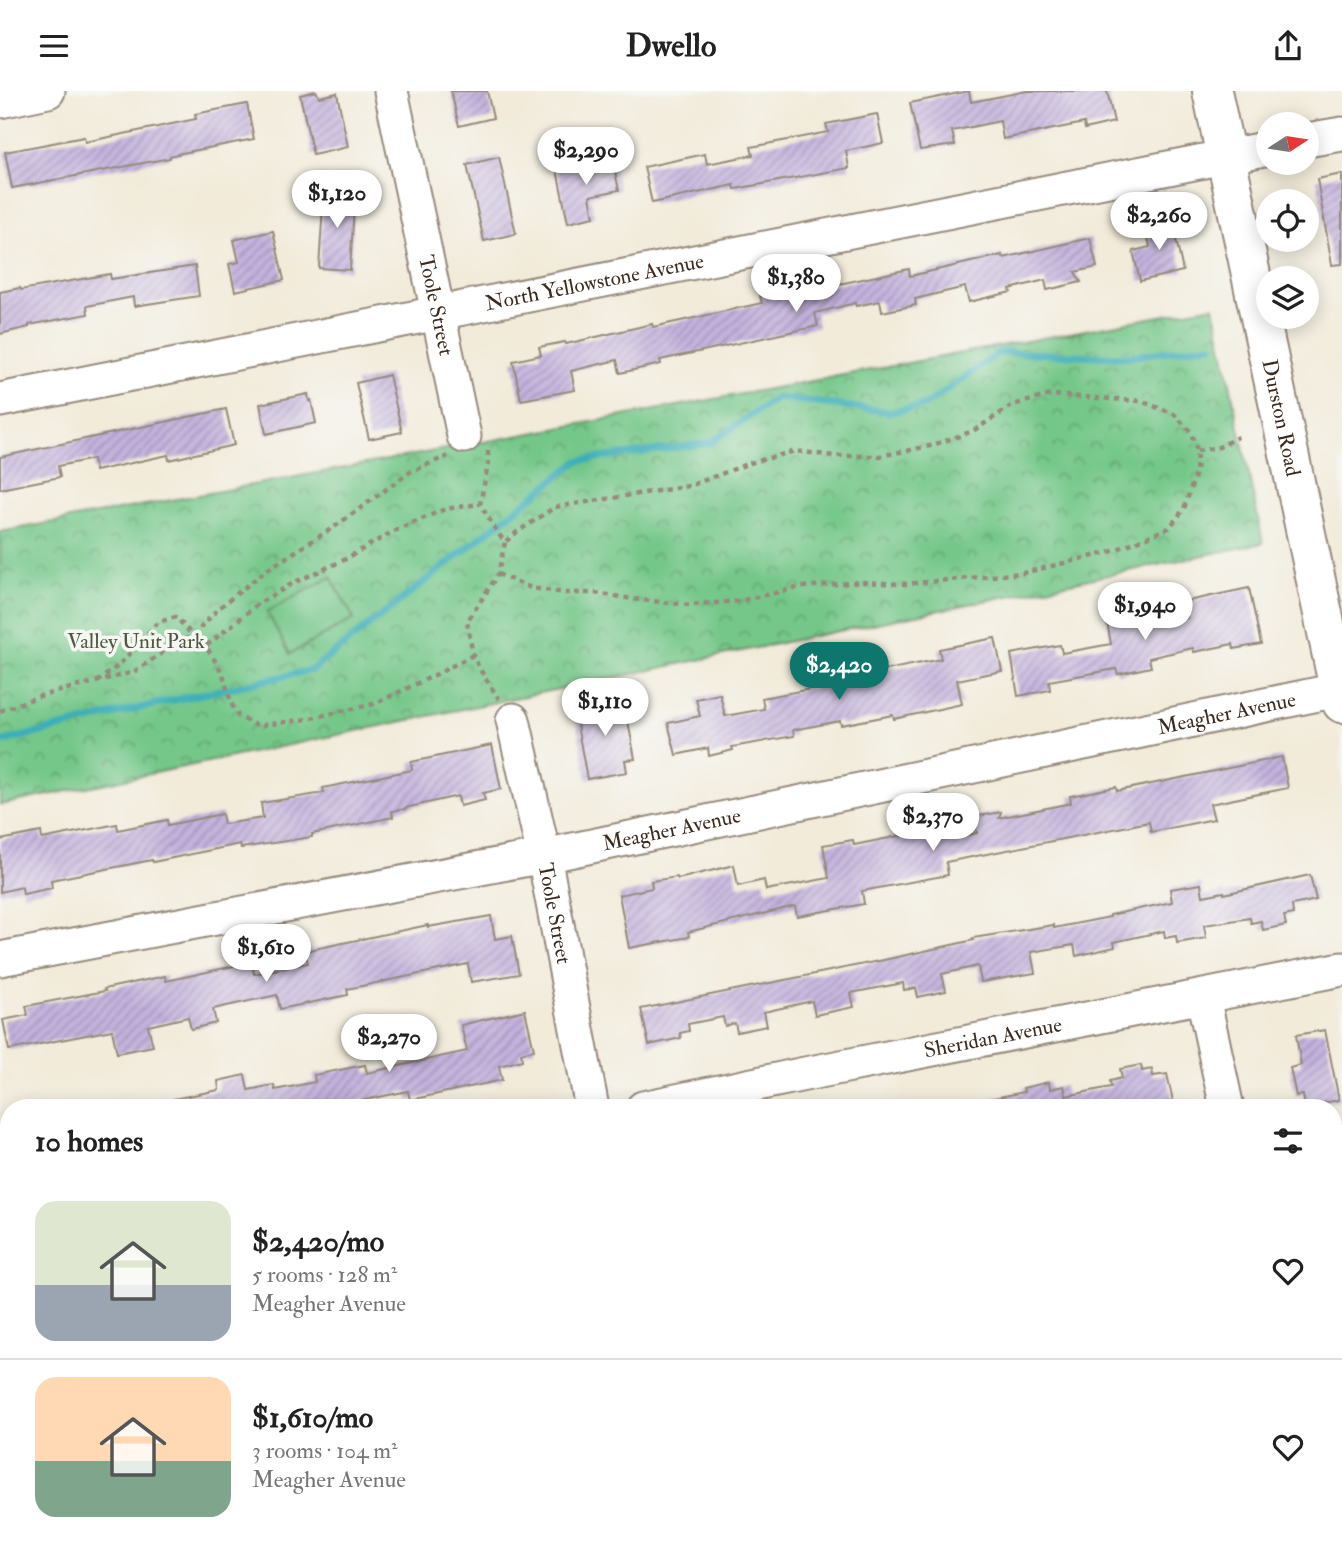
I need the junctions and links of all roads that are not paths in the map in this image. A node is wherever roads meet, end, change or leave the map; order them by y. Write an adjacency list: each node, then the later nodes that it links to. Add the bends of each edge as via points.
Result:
1 (47, 91): 4 (street)
2 (391, 91): 9 (street, Toole Street)
3 (1212, 91): 8 (main road, Durston Road)
4 (0, 100)
5 (1342, 134): 6 (street)
6 (1320, 138)
7 (1256, 150): 8 (street, North Yellowstone Avenue)
8 (1225, 156): 9 (street, North Yellowstone Avenue); 12 (main road, Durston Road)
9 (439, 313): 10 (street, North Yellowstone Avenue); 11 (street, Toole Street)
10 (0, 400)
11 (457, 445)
12 (1341, 694): 14 (street, Meagher Avenue)
13 (513, 720): 14 (street, Toole Street)
14 (544, 856): 15 (street, Meagher Avenue); 18 (street, Toole Street)
15 (0, 959)
16 (1342, 969): 17 (street, Sheridan Avenue)
17 (1203, 997): 19 (street, Sheridan Avenue); 20 (street)
18 (590, 1099)
19 (686, 1099)
20 (1225, 1099)

